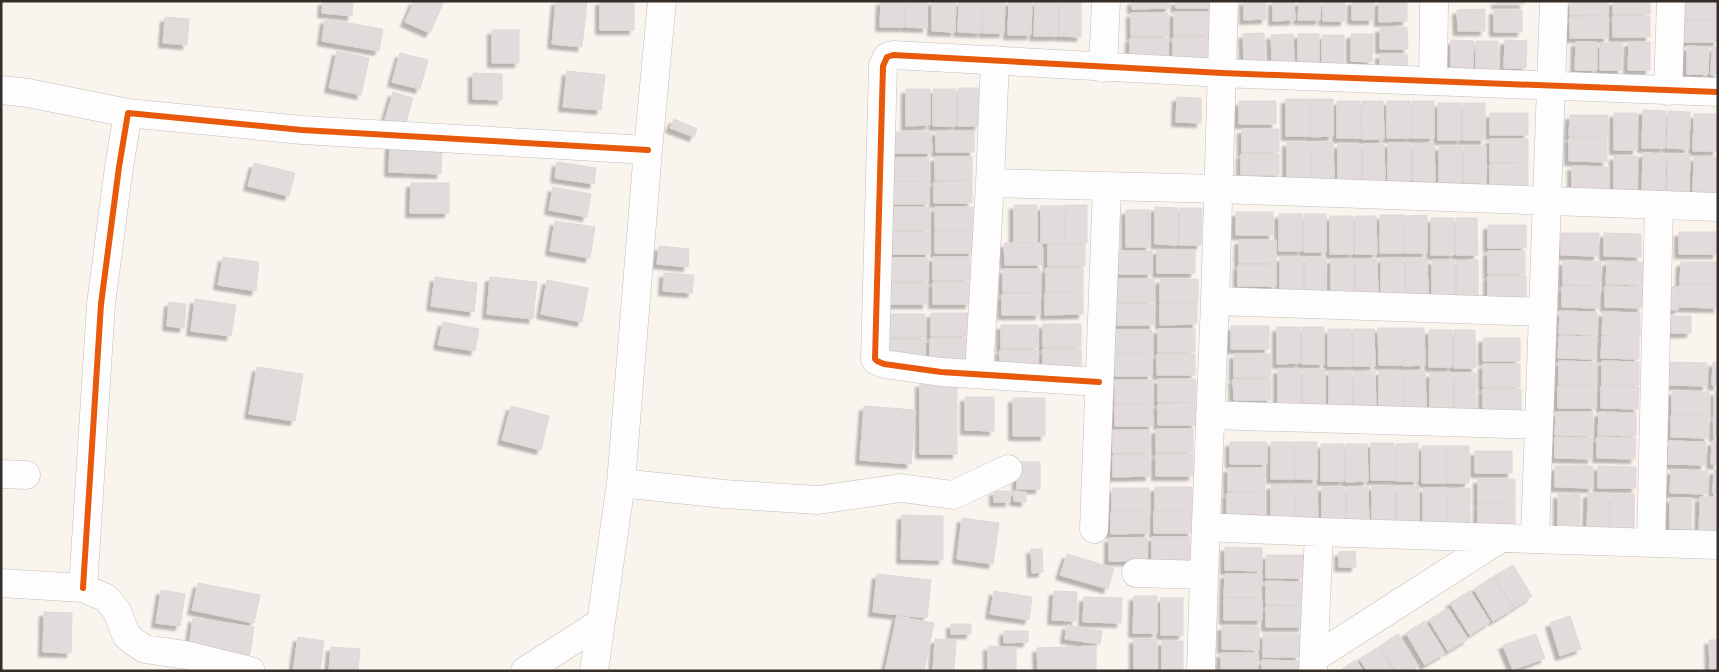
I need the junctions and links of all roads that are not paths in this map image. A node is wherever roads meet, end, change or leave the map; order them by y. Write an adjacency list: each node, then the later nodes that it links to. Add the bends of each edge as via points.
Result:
1 (662, 1): 16 (street)
2 (1106, 1): 8 (street)
3 (1224, 1): 9 (street)
4 (1554, 1): 11 (street)
5 (1671, 1): 13 (street)
6 (1434, 5): 10 (street)
7 (995, 60): 8 (street); 17 (street); 25 (street, via 892,55 883,66 875,358 884,364)
8 (1103, 68): 9 (street)
9 (1222, 73): 10 (street); 19 (street)
10 (1433, 81): 11 (street)
11 (1551, 85): 13 (street); 20 (street)
12 (1, 90): 15 (street)
13 (1668, 91): 14 (street)
14 (1718, 92)
15 (128, 113): 16 (street, via 302,130); 41 (street, via 101,304)
16 (648, 150): 30 (street)
17 (990, 183): 18 (street); 25 (street)
18 (1107, 186): 19 (street); 26 (street)
19 (1219, 189): 20 (street); 23 (street)
20 (1547, 202): 21 (street); 24 (street)
21 (1659, 205): 22 (street); 36 (street)
22 (1718, 207)
23 (1215, 301): 24 (street); 27 (street)
24 (1543, 312): 28 (street)
25 (979, 374): 26 (street)
26 (1099, 382): 32 (street)
27 (1210, 415): 28 (street); 31 (street)
28 (1539, 425): 35 (street)
29 (1008, 469): 30 (street, via 953,495 901,488 818,500)
30 (621, 483): 42 (street)
31 (1206, 527): 33 (street); 39 (street)
32 (1094, 529)
33 (1319, 532): 34 (street); 43 (street)
34 (1501, 538): 35 (street); 43 (street)
35 (1535, 538): 36 (street)
36 (1651, 542): 37 (street)
37 (1718, 545)
38 (1136, 573): 39 (street)
39 (1204, 575): 47 (street)
40 (1, 583): 41 (street)
41 (83, 588): 44 (street, via 106,598 117,611 126,635 145,648)
42 (600, 624): 45 (street); 46 (street)
43 (1314, 664)
44 (251, 671)
45 (525, 671)
46 (594, 671)
47 (1202, 671)

